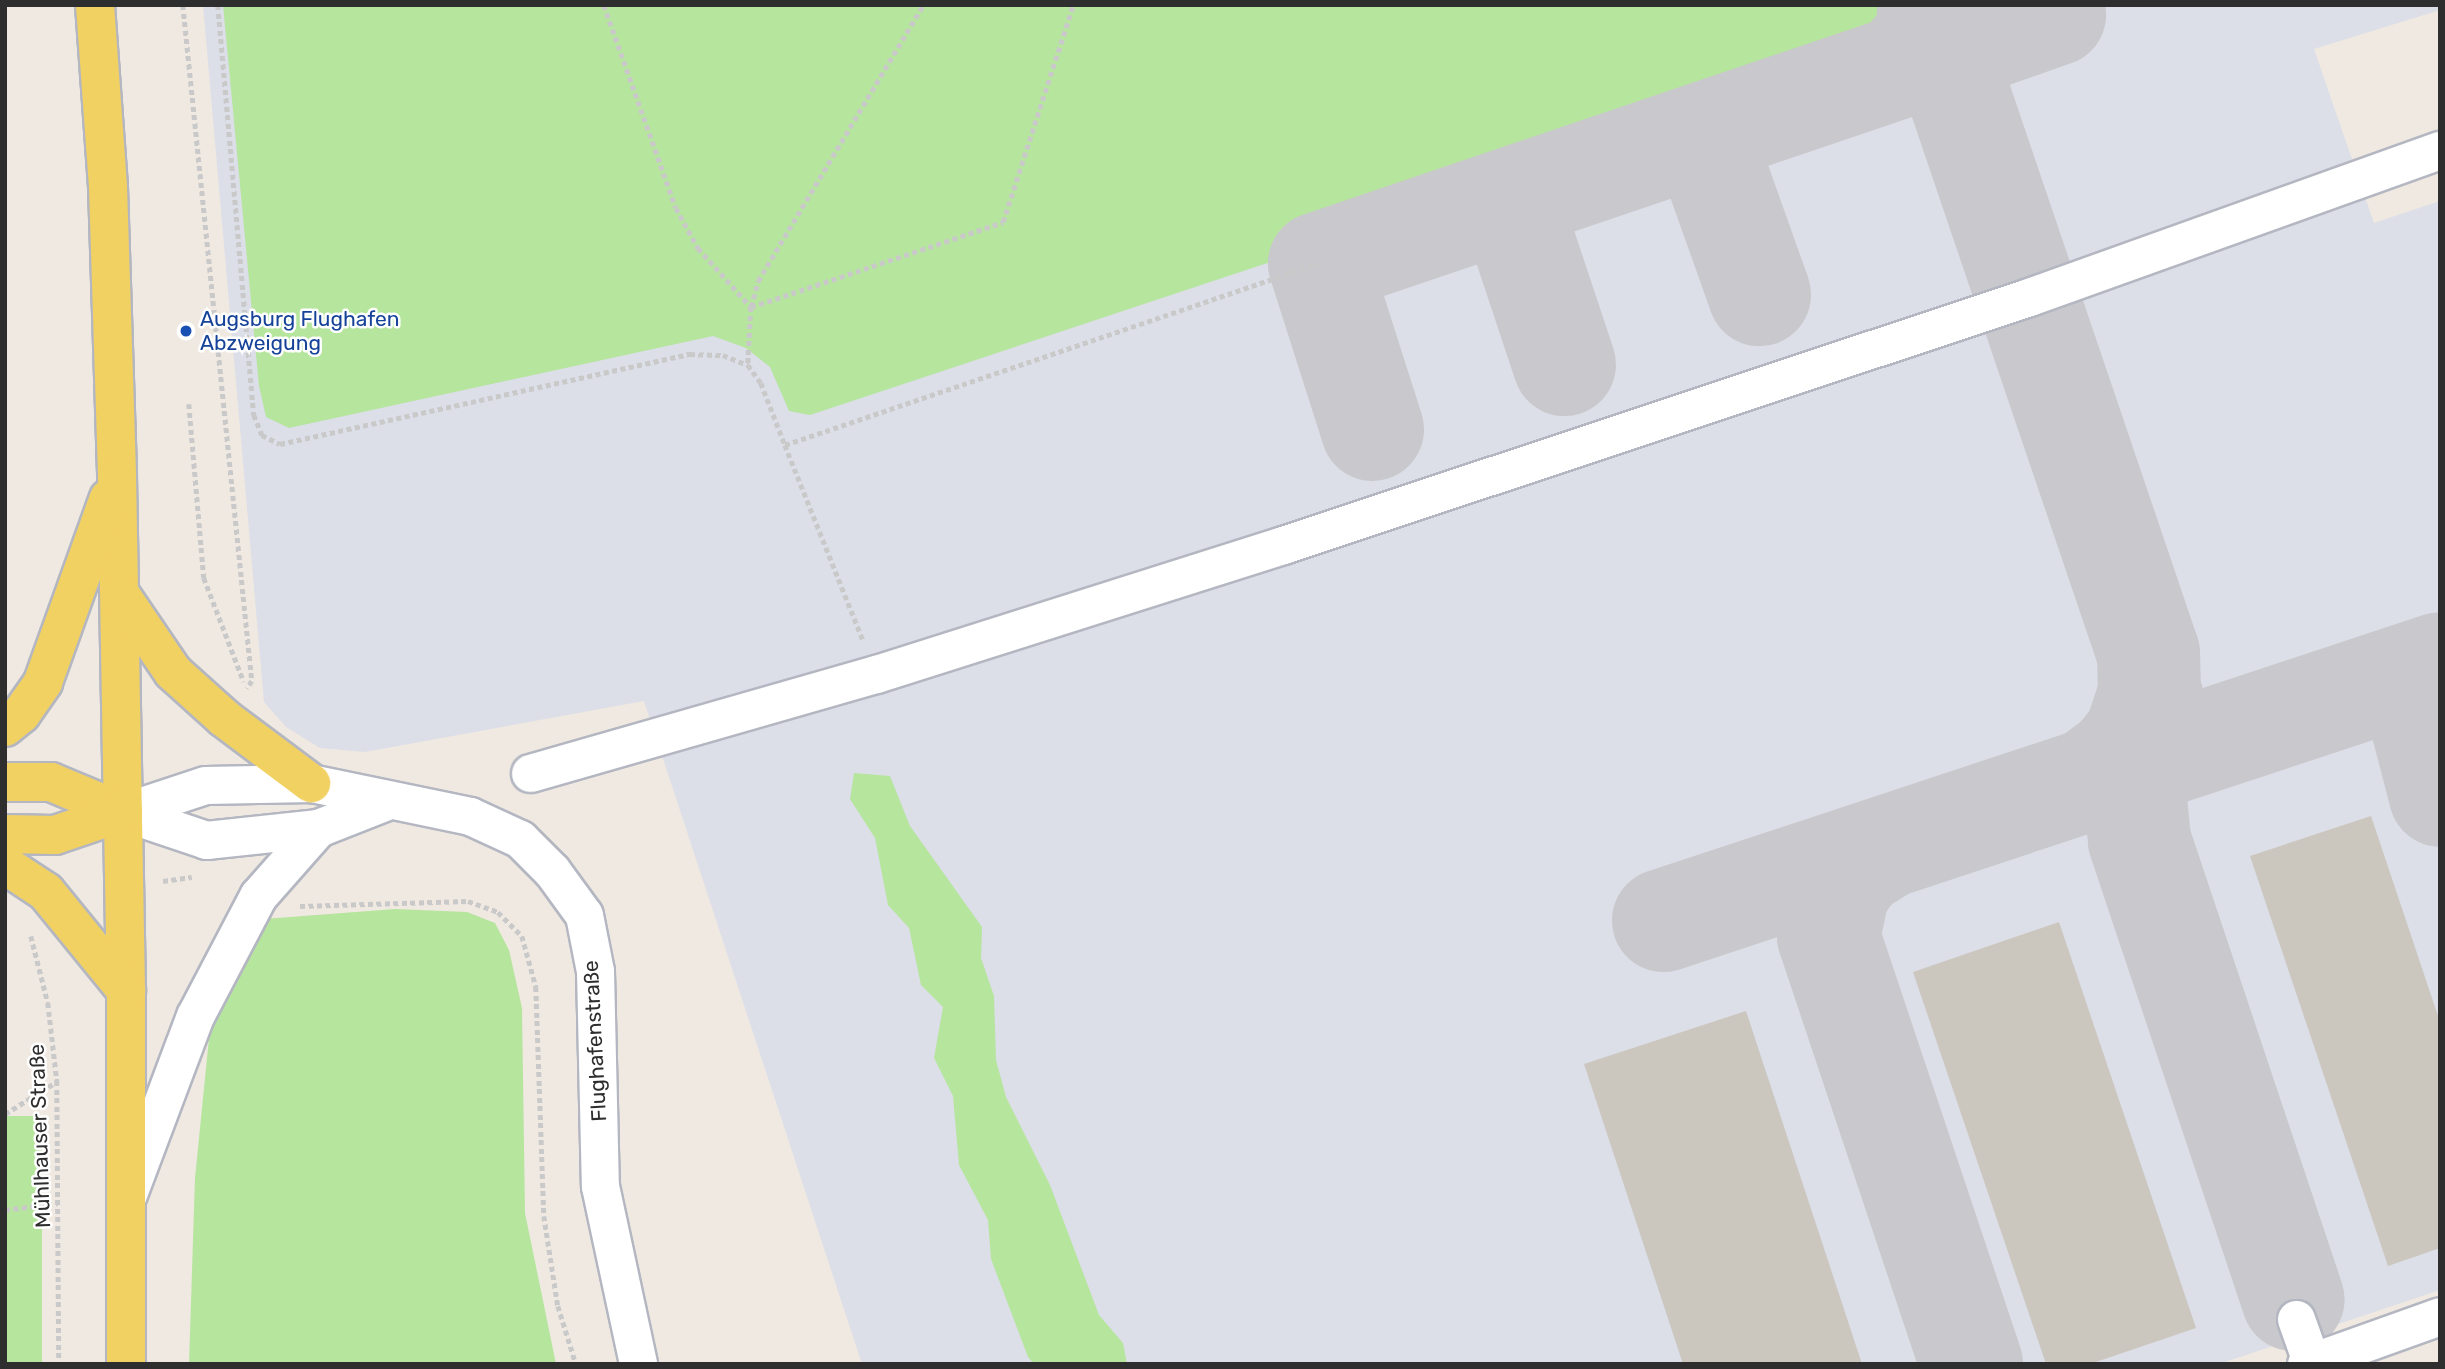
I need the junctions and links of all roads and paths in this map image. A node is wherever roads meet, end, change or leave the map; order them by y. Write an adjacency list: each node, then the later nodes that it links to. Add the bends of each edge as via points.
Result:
1 (95, 5): 13 (main road, via 108,187)
2 (183, 5): 16 (path, via 252,681)
3 (218, 5): 10 (path, via 254,415 262,435 280,444 338,435 690,354 723,355)
4 (604, 5): 9 (path, via 676,208 698,248)
5 (923, 5): 9 (path, via 758,281)
6 (1073, 5): 9 (path, via 1003,222)
7 (2440, 150): 15 (street, via 2029,297)
8 (1319, 263): 12 (path)
9 (751, 307): 10 (path)
10 (748, 365): 12 (path, via 761,383)
11 (189, 404): 16 (path, via 204,578)
12 (785, 446): 15 (path)
13 (117, 476): 14 (main road); 18 (main road, via 43,682 21,715)
14 (120, 594): 17 (main road, via 173,672); 23 (main road)
15 (876, 674): 19 (street)
16 (247, 688): 17 (path)
17 (224, 718): 21 (main road)
18 (5, 727)
19 (530, 773)
20 (5, 782): 23 (main road, via 51,782)
21 (311, 782): 22 (street, Flughafenstraße); 23 (street, Flughafenstraße, via 205,785)
22 (384, 802): 24 (street); 43 (street, Flughafenstraße, via 470,816 520,839 584,915 594,971 600,1186)
23 (123, 812): 25 (main road, via 55,835); 26 (street); 28 (main road)
24 (318, 828): 26 (street); 29 (street)
25 (5, 834)
26 (206, 840): 28 (path, via 207,873 176,881)
27 (5, 865): 30 (main road)
28 (123, 882): 31 (main road)
29 (258, 896): 34 (street, via 195,1016); 42 (path, via 289,907 468,901 498,912 522,936 536,987 544,1216 558,1306)
30 (35, 901): 31 (main road); 32 (path, Mühlhauser Straße)
31 (126, 990): 34 (main road)
32 (57, 1081): 33 (path); 35 (path, Mühlhauser Straße)
33 (5, 1114)
34 (128, 1194): 41 (main road)
35 (58, 1203): 36 (path); 40 (path, Mühlhauser Straße)
36 (5, 1210)
37 (2440, 1316): 39 (street)
38 (2297, 1319): 39 (street)
39 (2310, 1363)
40 (59, 1364)
41 (125, 1364)
42 (576, 1364)
43 (638, 1364)

